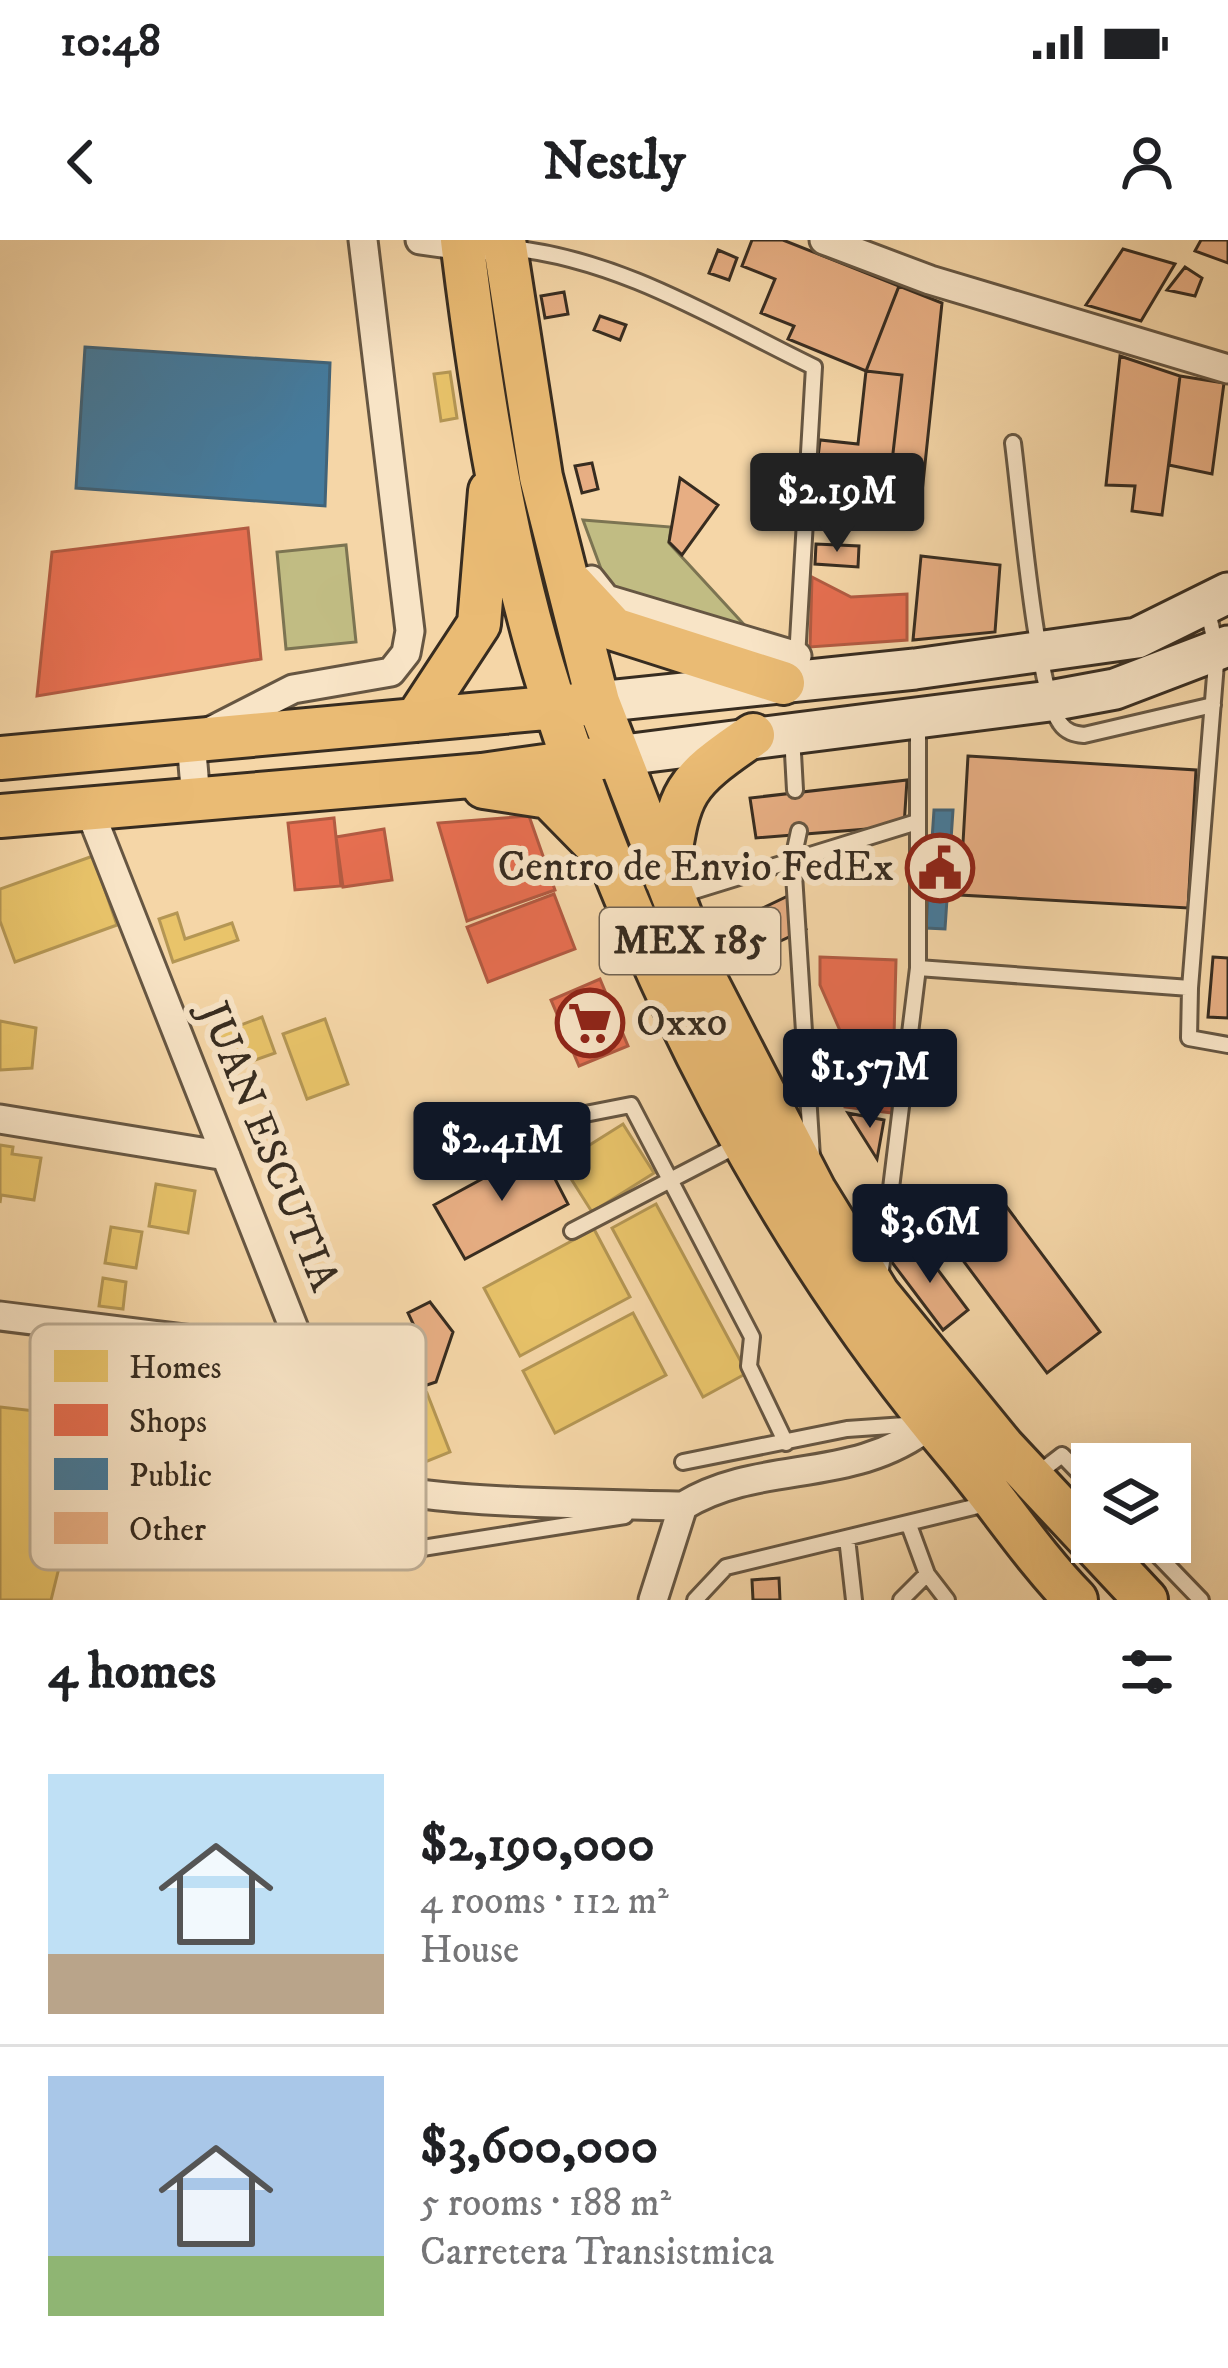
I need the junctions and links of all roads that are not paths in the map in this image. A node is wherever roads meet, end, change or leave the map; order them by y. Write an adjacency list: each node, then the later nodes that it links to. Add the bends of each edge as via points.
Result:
1 (363, 240): 21 (street, via 410,631 406,653 391,672 293,688)
2 (420, 240): 4 (street)
3 (824, 240): 5 (street)
4 (484, 244): 7 (main road, MEX 185); 8 (main road, MEX 185); 13 (lane, via 571,255 616,270 814,367)
5 (1228, 369)
6 (1012, 443): 12 (lane)
7 (493, 454): 17 (main road, MEX 185); 19 (main road, via 479,624)
8 (556, 536): 9 (main road, MEX 185); 13 (street, via 607,599)
9 (567, 578): 13 (main road, via 614,629); 15 (main road, MEX 185)
10 (1218, 600): 11 (lane); 12 (street, via 1137,638)
11 (1222, 648): 14 (street, via 1114,689); 16 (lane)
12 (1042, 652): 13 (street); 14 (lane)
13 (792, 673): 15 (street)
14 (1050, 701): 16 (lane, via 1070,733 1084,735); 18 (street)
15 (598, 702): 17 (main road); 23 (main road, MEX 185)
16 (1213, 705): 35 (lane)
17 (555, 707): 19 (main road); 23 (main road, MEX 185)
18 (918, 716): 20 (street); 29 (lane)
19 (416, 720): 21 (main road)
20 (773, 733): 23 (street); 25 (lane); 33 (main road, via 700,771 679,800)
21 (191, 741): 22 (main road); 26 (street)
22 (0, 758)
23 (595, 759): 24 (main road); 32 (main road, MEX 185); 33 (main road, MEX 185)
24 (429, 779): 26 (main road); 32 (main road, via 549,797)
25 (795, 790)
26 (196, 800): 27 (main road)
27 (89, 809): 28 (main road); 40 (street, JUAN ESCUTIA)
28 (0, 816)
29 (917, 822): 31 (lane); 34 (lane)
30 (799, 831): 31 (lane)
31 (793, 859): 33 (lane); 42 (lane)
32 (617, 867): 39 (main road, MEX 185)
33 (669, 889): 42 (main road, MEX 185)
34 (918, 968): 35 (lane); 44 (lane)
35 (1190, 988): 36 (lane, via 1189,1038)
36 (1228, 1045)
37 (0, 1119): 40 (street)
38 (524, 1126): 41 (lane, via 631,1105)
39 (743, 1142): 41 (lane); 42 (main road, MEX 185)
40 (226, 1156): 47 (street, JUAN ESCUTIA)
41 (672, 1182): 43 (lane); 49 (lane, via 752,1337 749,1366)
42 (800, 1203): 44 (main road, MEX 185); 48 (main road, MEX 185, via 857,1327)
43 (572, 1231)
44 (878, 1294): 52 (main road, MEX 185)
45 (0, 1316): 46 (street)
46 (64, 1324)
47 (292, 1324)
48 (931, 1424): 49 (lane); 54 (main road, MEX 185); 55 (street, via 898,1450 828,1471 714,1486)
49 (786, 1443): 50 (lane)
50 (682, 1462)
51 (1071, 1464): 52 (lane, via 1062,1455)
52 (1032, 1478): 54 (lane); 67 (main road, MEX 185)
53 (426, 1490): 55 (street, JUAN ESCUTIA)
54 (996, 1502): 56 (lane); 66 (main road, MEX 185)
55 (683, 1506): 58 (lane); 61 (street)
56 (909, 1525): 57 (lane); 60 (lane)
57 (847, 1538): 62 (lane, via 726,1568); 63 (lane)
58 (426, 1547)
59 (1165, 1563): 68 (lane)
60 (927, 1574): 64 (lane); 65 (lane)
61 (653, 1600)
62 (695, 1600)
63 (854, 1600)
64 (900, 1600)
65 (947, 1600)
66 (1076, 1600)
67 (1146, 1600)
68 (1201, 1600)

